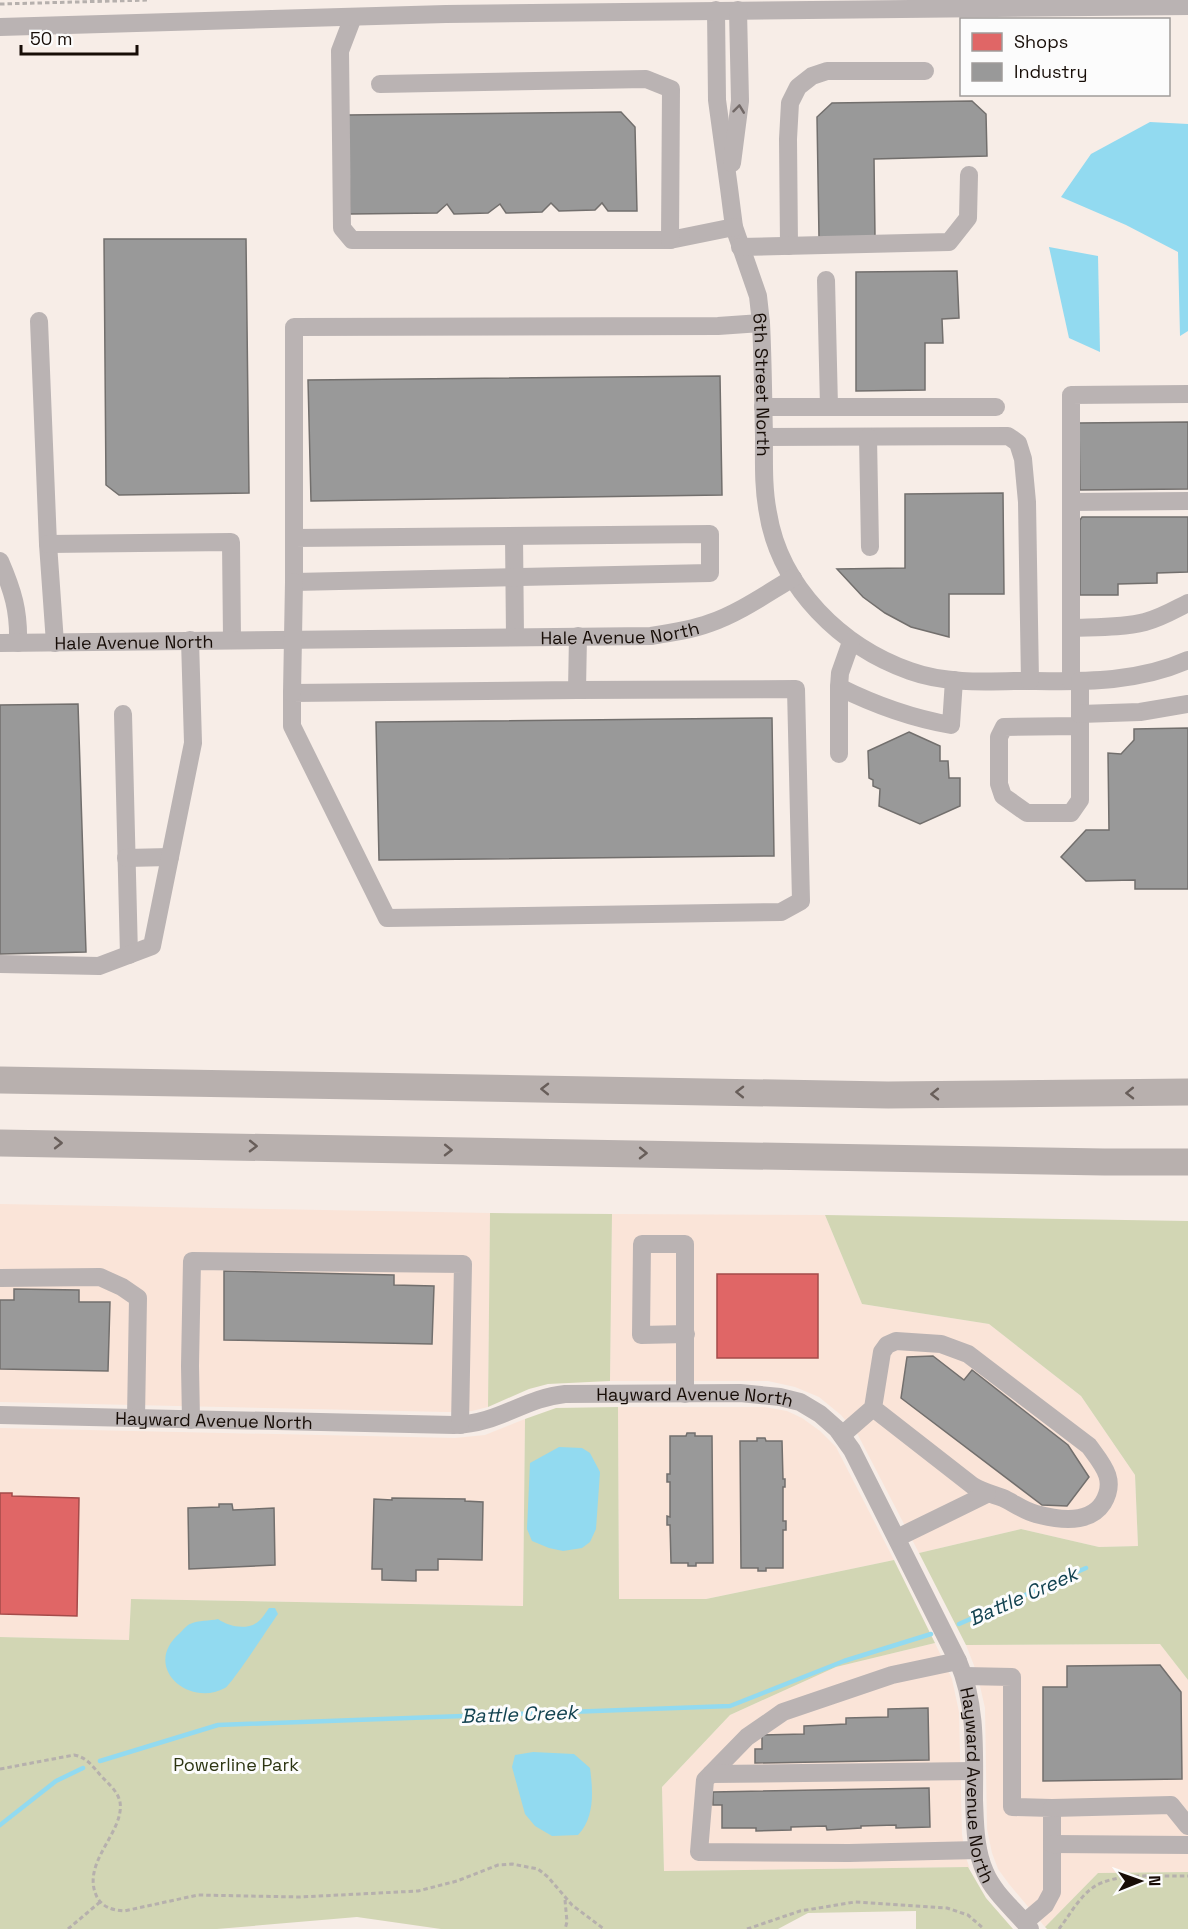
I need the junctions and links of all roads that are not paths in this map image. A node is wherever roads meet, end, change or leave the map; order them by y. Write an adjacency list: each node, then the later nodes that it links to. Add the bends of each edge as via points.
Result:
1 (1188, 6): 4 (street)
2 (446, 7): 3 (street); 5 (street)
3 (716, 10): 4 (street); 10 (street, 6th Street North, via 717,100)
4 (738, 10): 10 (street, 6th Street North, one-way to 4, via 740,101)
5 (353, 17): 6 (street); 12 (street, via 340,51 342,228 352,240)
6 (0, 27)
7 (925, 71): 13 (street, via 827,71 798,87 790,103)
8 (380, 84): 12 (street, via 646,79 670,89)
9 (969, 175): 13 (street, via 969,218 949,242)
10 (729, 188): 11 (street, 6th Street North)
11 (734, 227): 12 (street); 14 (street, 6th Street North)
12 (670, 240)
13 (789, 246): 14 (street)
14 (740, 247): 17 (street, 6th Street North, via 758,296)
15 (826, 280): 21 (street)
16 (39, 321): 28 (street)
17 (761, 323): 20 (street, 6th Street North); 27 (street, via 294,327)
18 (1188, 394): 25 (street, via 1071,395)
19 (996, 406): 21 (street)
20 (763, 407): 21 (street); 23 (street, 6th Street North)
21 (829, 407)
22 (868, 436): 23 (street); 29 (street); 46 (street, via 1008,436 1018,443 1027,502)
23 (764, 437): 32 (street, 6th Street North, via 768,516 778,549)
24 (1188, 501): 25 (street)
25 (1071, 502): 35 (street)
26 (514, 536): 27 (street); 31 (street); 31 (street, via 710,534 710,573)
27 (294, 538): 33 (street)
28 (48, 544): 38 (street, via 231,542); 43 (street)
29 (870, 547)
30 (0, 561): 42 (street, via 11,584 18,618)
31 (514, 577): 33 (street); 37 (street)
32 (793, 578): 36 (street, Hale Avenue North, via 720,619 681,631 651,636); 41 (street, via 811,604)
33 (294, 582): 39 (street)
34 (1188, 603): 35 (street, via 1145,622)
35 (1071, 628): 47 (street)
36 (578, 636): 37 (street, Hale Avenue North); 49 (street)
37 (515, 637): 39 (street, Hale Avenue North)
38 (232, 639): 39 (street, Hale Avenue North); 40 (street, Hale Avenue North)
39 (294, 639): 50 (street)
40 (190, 640): 43 (street, Hale Avenue North); 55 (street, via 193,743)
41 (851, 642): 45 (street, via 912,672); 48 (street)
42 (9, 643): 43 (street, Hale Avenue North)
43 (55, 643)
44 (1188, 660): 47 (street, via 1139,677)
45 (954, 680): 46 (street); 48 (street, via 951,725 903,715)
46 (1029, 681): 47 (street)
47 (1075, 681): 53 (street)
48 (839, 687): 54 (street)
49 (577, 690): 50 (street); 50 (street, via 796,689 801,901 782,912 387,918 292,726)
50 (292, 693)
51 (1188, 704): 53 (street)
52 (123, 714): 56 (street)
53 (1080, 720): 53 (street, via 1080,800 1071,813 1027,813 1003,796 999,784 999,737 1004,727)
54 (839, 754)
55 (170, 857): 56 (street); 57 (street, via 152,946)
56 (126, 858): 57 (street)
57 (129, 955): 58 (street, via 99,966)
58 (0, 964)
59 (0, 1080): 60 (highway, one-way to 59, via 888,1095)
60 (1188, 1092)
61 (0, 1143): 62 (highway, one-way to 62)
62 (1104, 1162): 63 (highway); 64 (highway)
63 (1188, 1162)
64 (1188, 1169)
65 (0, 1278): 70 (street, via 100,1277 138,1298)
66 (686, 1334): 66 (street, via 685,1244 642,1244 641,1335); 67 (street)
67 (685, 1394): 72 (street, Hayward Avenue North, via 559,1395 536,1400 489,1420); 73 (street, Hayward Avenue North, via 788,1398 820,1414)
68 (873, 1408): 73 (street); 74 (street); 74 (street, via 882,1352 887,1345 896,1341 941,1344 968,1354 1089,1446 1109,1478 1110,1488 1091,1516 1064,1519 1034,1514)
69 (0, 1415): 70 (street, Hayward Avenue North)
70 (136, 1418): 71 (street, Hayward Avenue North)
71 (191, 1420): 72 (street, Hayward Avenue North); 72 (street, via 192,1261 463,1264)
72 (460, 1425)
73 (842, 1436): 75 (street, Hayward Avenue North)
74 (987, 1494): 75 (street)
75 (897, 1538): 76 (street, Hayward Avenue North)
76 (962, 1668): 77 (street, Hayward Avenue North, via 974,1724); 78 (street, via 892,1675 783,1712 747,1737); 79 (street, via 1012,1677 1012,1807)
77 (974, 1771): 78 (street); 83 (street, Hayward Avenue North)
78 (711, 1774): 83 (street, via 705,1780 699,1852)
79 (1052, 1808): 80 (street, via 1171,1805); 81 (street)
80 (1188, 1826)
81 (1052, 1844): 82 (street); 84 (street, via 1052,1892)
82 (1188, 1845)
83 (978, 1850): 84 (street, Hayward Avenue North, via 985,1874)
84 (1028, 1926)

